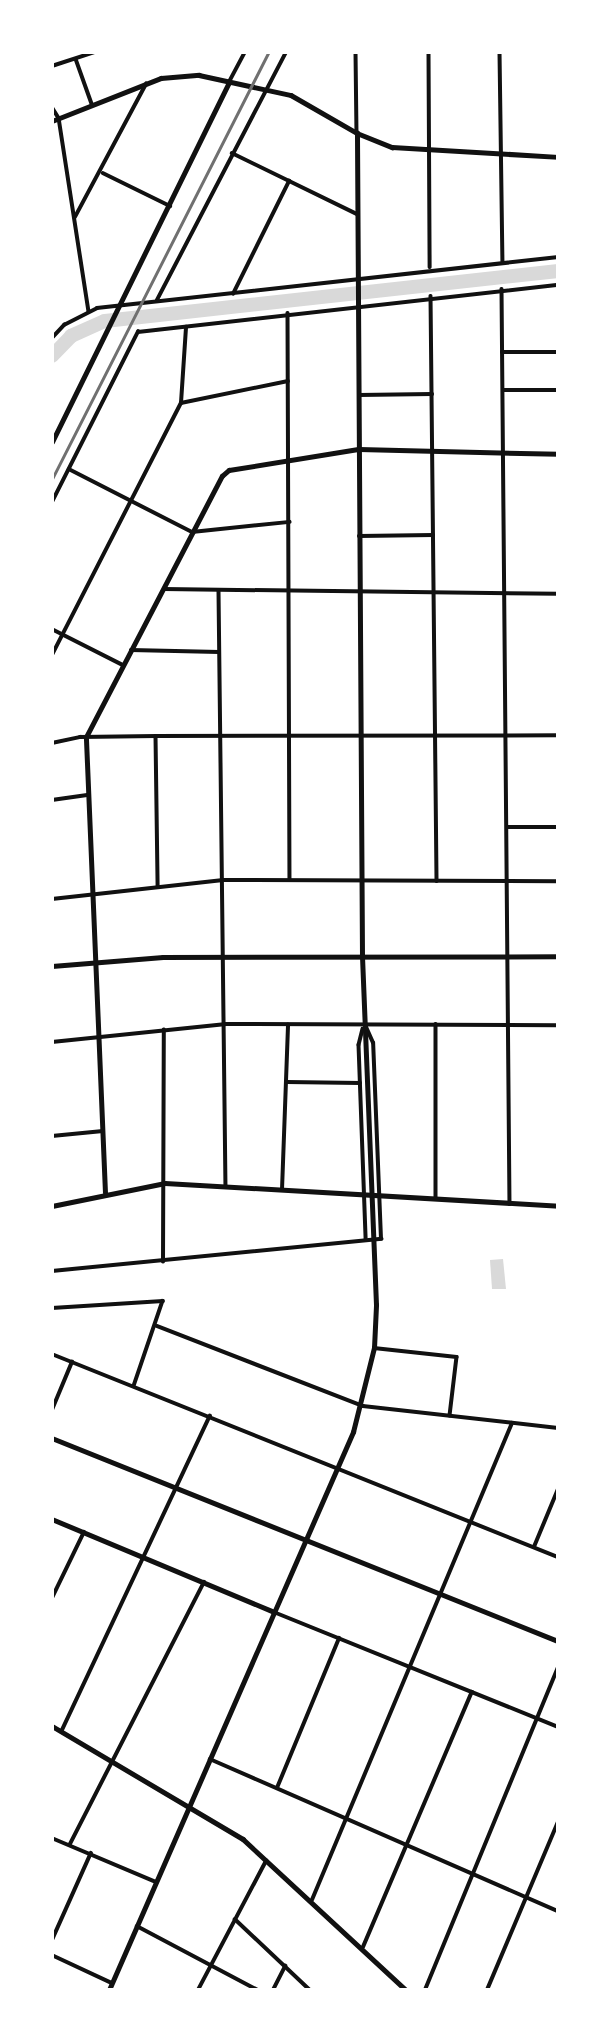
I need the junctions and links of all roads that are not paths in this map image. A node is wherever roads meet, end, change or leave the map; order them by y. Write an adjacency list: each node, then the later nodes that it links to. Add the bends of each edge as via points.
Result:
1 (95, 52): 7 (street)
2 (244, 52): 9 (street)
3 (286, 52): 11 (street)
4 (356, 52): 16 (street)
5 (429, 52): 17 (street)
6 (500, 52): 19 (street)
7 (76, 59): 8 (street); 12 (street)
8 (52, 66)
9 (229, 82): 10 (street, via 199,75); 11 (street); 23 (street)
10 (146, 83): 12 (street); 21 (street)
11 (265, 89): 16 (street, via 290,95); 18 (street)
12 (92, 104): 14 (street)
13 (52, 107): 14 (street)
14 (59, 118): 15 (street); 25 (street)
15 (52, 121)
16 (357, 133): 17 (street, via 392,147); 24 (street)
17 (431, 150): 19 (street); 28 (street)
18 (232, 153): 22 (street); 34 (street)
19 (500, 154): 20 (street); 27 (street)
20 (558, 157)
21 (103, 173): 23 (street); 25 (street)
22 (289, 181): 24 (street); 32 (street)
23 (170, 206): 36 (street)
24 (358, 215): 29 (street)
25 (75, 217): 37 (street)
26 (558, 257): 27 (street)
27 (503, 261): 28 (street)
28 (430, 268): 29 (street)
29 (358, 279): 32 (street); 35 (street)
30 (558, 285): 31 (street)
31 (502, 289): 33 (street); 41 (street)
32 (233, 294): 34 (street)
33 (431, 296): 35 (street); 46 (street)
34 (157, 300): 36 (street)
35 (358, 301): 38 (street); 47 (street)
36 (118, 309): 37 (street); 49 (street)
37 (89, 312): 40 (street, via 64,325)
38 (288, 313): 39 (street); 43 (street)
39 (186, 327): 48 (street); 55 (street, via 138,332)
40 (52, 338)
41 (502, 352): 42 (street); 44 (street)
42 (558, 352)
43 (288, 381): 48 (street); 54 (street)
44 (503, 390): 45 (street); 52 (street)
45 (558, 390)
46 (432, 394): 47 (street); 51 (street)
47 (359, 395): 50 (street)
48 (181, 402): 56 (street)
49 (52, 442)
50 (359, 449): 51 (street); 54 (street); 61 (street)
51 (433, 450): 52 (street); 60 (street)
52 (504, 452): 53 (street); 67 (street)
53 (558, 454)
54 (290, 459): 58 (street); 59 (street, via 225,472)
55 (69, 469): 56 (street); 57 (street)
56 (132, 501): 59 (street); 70 (street)
57 (52, 502)
58 (289, 522): 59 (street); 65 (street)
59 (192, 532): 62 (street)
60 (433, 535): 61 (street); 66 (street)
61 (359, 536): 64 (street)
62 (164, 589): 63 (street); 71 (street)
63 (219, 591): 65 (street); 72 (street)
64 (360, 591): 65 (street); 66 (street); 75 (street)
65 (289, 592): 80 (street)
66 (434, 592): 67 (street); 81 (street)
67 (505, 593): 68 (street); 76 (street)
68 (558, 594)
69 (52, 629): 70 (street)
70 (63, 634): 73 (street); 74 (street)
71 (131, 650): 72 (street); 74 (street)
72 (219, 652): 79 (street)
73 (52, 655)
74 (123, 665): 82 (street)
75 (361, 734): 80 (street); 81 (street); 90 (street)
76 (506, 735): 77 (street); 81 (street); 86 (street)
77 (558, 735)
78 (156, 736): 79 (street); 82 (street); 94 (street)
79 (220, 736): 80 (street); 88 (street)
80 (290, 736): 89 (street)
81 (437, 736): 91 (street)
82 (86, 737): 83 (street); 84 (street)
83 (52, 743)
84 (89, 795): 85 (street); 95 (street)
85 (52, 800)
86 (508, 827): 87 (street); 92 (street)
87 (558, 827)
88 (223, 880): 89 (street); 94 (street); 98 (street)
89 (290, 880): 90 (street)
90 (362, 881): 91 (street); 97 (street)
91 (437, 881): 92 (street)
92 (508, 881): 93 (street); 99 (street)
93 (558, 881)
94 (158, 887): 95 (street)
95 (93, 895): 96 (street); 101 (street)
96 (52, 899)
97 (362, 955): 98 (street); 99 (street); 104 (street)
98 (224, 956): 101 (street); 103 (street)
99 (508, 956): 100 (street); 107 (street)
100 (558, 956)
101 (96, 961): 102 (street); 110 (street)
102 (52, 966)
103 (226, 1024): 106 (street); 109 (street); 117 (street)
104 (365, 1024): 105 (street); 106 (street); 113 (street, via 359,1045); 121 (street, via 373,1043); 131 (street)
105 (436, 1024): 107 (street); 122 (street)
106 (288, 1025): 112 (street)
107 (509, 1025): 108 (street); 123 (street)
108 (558, 1025)
109 (163, 1030): 110 (street); 116 (street)
110 (99, 1038): 111 (street); 114 (street)
111 (52, 1042)
112 (286, 1082): 113 (street); 118 (street)
113 (360, 1083): 120 (street)
114 (103, 1131): 115 (street); 119 (street)
115 (52, 1136)
116 (165, 1183): 117 (street); 119 (street); 127 (street)
117 (226, 1187): 118 (street)
118 (282, 1190): 120 (street)
119 (105, 1193): 124 (street)
120 (365, 1195): 121 (street); 126 (street)
121 (379, 1196): 122 (street); 126 (street, via 382,1239)
122 (436, 1199): 123 (street)
123 (510, 1204): 125 (street)
124 (52, 1206)
125 (558, 1206)
126 (366, 1239): 127 (street)
127 (163, 1262): 128 (street)
128 (52, 1271)
129 (52, 1308): 130 (street, via 161,1299 164,1305)
130 (157, 1326): 134 (street); 135 (street)
131 (374, 1348): 135 (street); 138 (street, via 457,1357)
132 (52, 1354): 133 (street)
133 (72, 1362): 134 (street); 136 (street)
134 (134, 1386): 137 (street)
135 (363, 1406): 138 (street); 142 (street)
136 (52, 1410)
137 (209, 1416): 142 (street); 143 (street)
138 (450, 1416): 139 (street)
139 (512, 1423): 140 (street); 146 (street)
140 (558, 1429)
141 (52, 1438): 143 (street)
142 (338, 1468): 146 (street); 148 (street)
143 (177, 1488): 148 (street); 150 (street)
144 (558, 1489): 149 (street)
145 (52, 1519): 147 (street)
146 (470, 1522): 149 (street); 153 (street)
147 (84, 1532): 150 (street); 154 (street)
148 (306, 1540): 153 (street); 155 (street)
149 (534, 1547): 151 (street)
150 (144, 1557): 152 (street); 164 (street)
151 (558, 1557)
152 (204, 1582): 155 (street); 166 (street)
153 (440, 1594): 157 (street); 158 (street)
154 (52, 1598)
155 (274, 1612): 156 (street); 165 (street)
156 (339, 1638): 158 (street); 167 (street)
157 (558, 1641)
158 (411, 1667): 160 (street); 169 (street)
159 (558, 1667): 161 (street)
160 (472, 1692): 161 (street); 173 (street)
161 (537, 1718): 163 (street); 176 (street)
162 (52, 1726): 164 (street)
163 (558, 1727)
164 (62, 1730): 166 (street)
165 (211, 1759): 167 (street); 168 (street)
166 (114, 1760): 168 (street); 172 (street)
167 (277, 1788): 169 (street)
168 (190, 1805): 175 (street); 177 (street)
169 (347, 1819): 173 (street); 179 (street)
170 (558, 1822): 178 (street)
171 (52, 1838): 172 (street)
172 (70, 1844): 174 (street)
173 (408, 1846): 176 (street); 184 (street)
174 (91, 1853): 177 (street); 183 (street)
175 (267, 1859): 179 (street); 181 (street)
176 (474, 1875): 178 (street); 195 (street)
177 (156, 1882): 182 (street)
178 (527, 1897): 180 (street); 196 (street)
179 (312, 1900): 184 (street)
180 (558, 1911)
181 (235, 1919): 186 (street); 187 (street)
182 (137, 1926): 186 (street); 188 (street)
183 (52, 1940)
184 (363, 1947): 194 (street)
185 (52, 1955): 188 (street)
186 (211, 1965): 190 (street); 191 (street)
187 (285, 1966): 192 (street); 193 (street)
188 (112, 1983): 189 (street)
189 (109, 1990)
190 (198, 1990)
191 (258, 1990)
192 (273, 1990)
193 (310, 1990)
194 (406, 1990)
195 (425, 1990)
196 (487, 1990)

